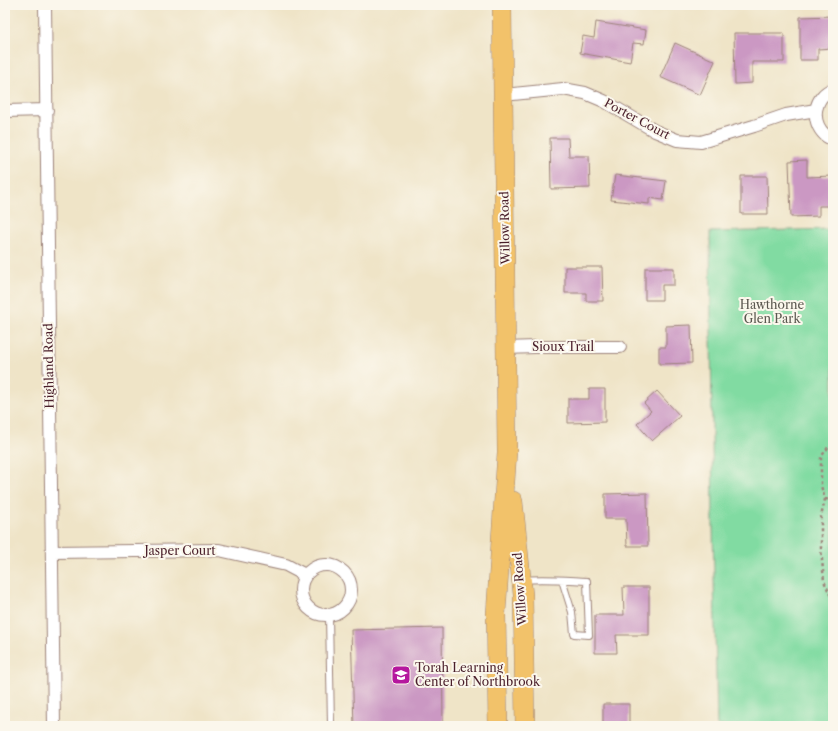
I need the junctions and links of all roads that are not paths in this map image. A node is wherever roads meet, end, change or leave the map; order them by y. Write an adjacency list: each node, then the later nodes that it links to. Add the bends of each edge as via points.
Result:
1 (45, 5): 5 (street, Highland Road)
2 (502, 5): 4 (main road, Willow Road)
3 (833, 89): 6 (street, via 823,95)
4 (503, 95): 6 (street, Porter Court, via 563,89 585,92 655,131 677,140 701,142 786,115); 10 (main road, Willow Road)
5 (47, 110): 7 (street); 12 (street, Highland Road)
6 (816, 110): 8 (street, via 819,128)
7 (5, 111)
8 (833, 140)
9 (620, 346): 10 (street, Sioux Trail)
10 (506, 348): 11 (main road, Willow Road)
11 (507, 452): 14 (main road, Willow Road); 19 (main road, Willow Road, via 496,614)
12 (52, 552): 13 (street, Jasper Court, via 219,550 286,565); 17 (street, Highland Road)
13 (305, 575): 16 (street, via 300,589 304,603 314,613); 16 (street, via 315,567 327,565 335,566 348,577 351,585 349,601 337,613)
14 (521, 580): 15 (lane); 20 (main road, Willow Road)
15 (562, 580): 15 (lane, via 587,581 589,635 574,634 572,612)
16 (329, 615): 18 (lane)
17 (54, 726)
18 (331, 726)
19 (498, 726)
20 (525, 726)

